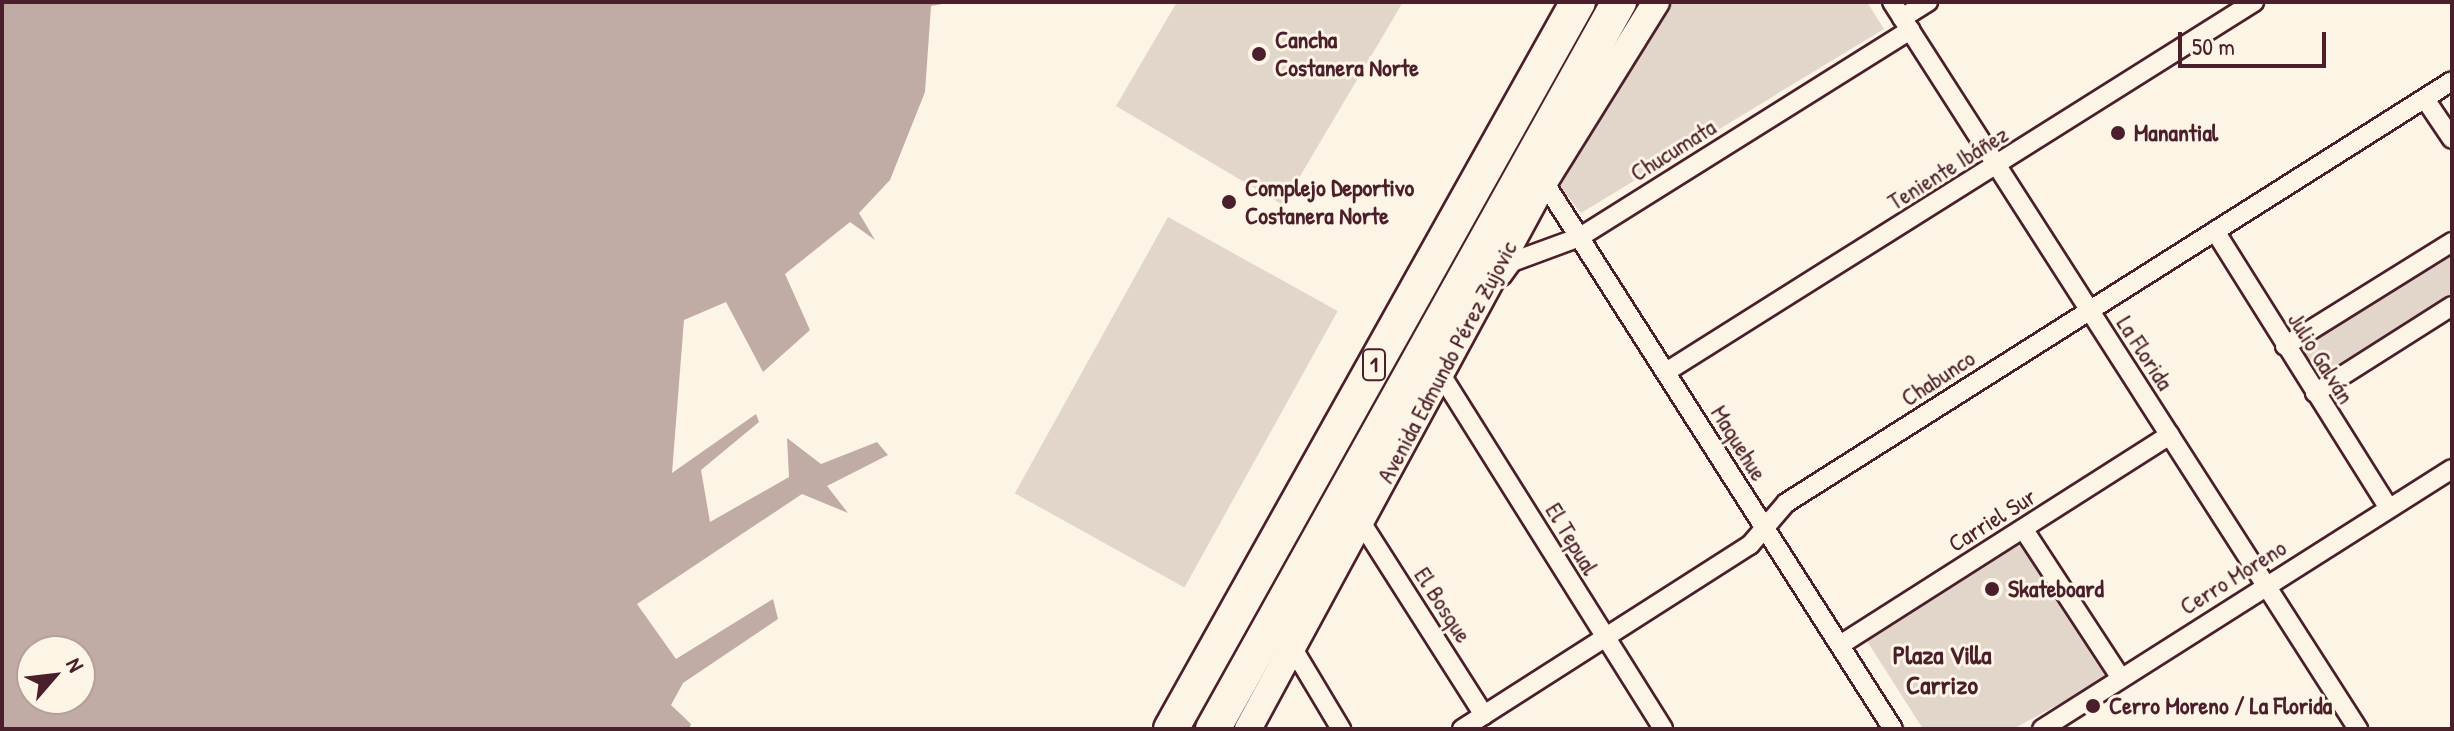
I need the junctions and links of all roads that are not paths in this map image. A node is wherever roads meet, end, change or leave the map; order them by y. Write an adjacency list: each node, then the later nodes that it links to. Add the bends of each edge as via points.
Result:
1 (1578, 2): 34 (highway, 1)
2 (1619, 2): 35 (highway, Avenida Edmundo Pérez Zujovic / 1)
3 (1656, 2): 11 (street, Avenida Edmundo Pérez Zujovic)
4 (1928, 2): 6 (street, Chucumata)
5 (2254, 2): 10 (street, Teniente Ibáñez)
6 (1902, 16): 10 (street, La Florida); 13 (street, Chucumata)
7 (2452, 81): 8 (street, Chabunco)
8 (2425, 99): 9 (street); 12 (street, Chabunco)
9 (2452, 139)
10 (1997, 166): 16 (street, La Florida); 19 (street, Teniente Ibáñez)
11 (1544, 182): 13 (street, Maquehue); 17 (street, Avenida Edmundo Pérez Zujovic)
12 (2215, 231): 16 (street, Chabunco); 18 (street, Julio Galván)
13 (1580, 237): 17 (street, Chucumata, via 1512,262); 19 (street, Maquehue)
14 (2452, 242): 18 (street)
15 (2452, 306): 21 (street)
16 (2089, 309): 22 (street, La Florida); 26 (street, Chabunco, via 1786,503)
17 (1471, 316): 20 (street, Avenida Edmundo Pérez Zujovic)
18 (2285, 346): 21 (street, Julio Galván)
19 (1666, 372): 26 (street, Maquehue)
20 (1440, 373): 25 (street, Avenida Edmundo Pérez Zujovic); 29 (street, El Tepual)
21 (2315, 393): 24 (street, Julio Galván)
22 (2170, 435): 27 (street, Carriel Sur); 28 (street, La Florida)
23 (2452, 469): 24 (street, Cerro Moreno)
24 (2389, 508): 28 (street, Cerro Moreno)
25 (1361, 522): 31 (street, Avenida Edmundo Pérez Zujovic); 33 (street, El Bosque)
26 (1765, 527): 29 (street, Chabunco, via 1750,545); 30 (street, Maquehue)
27 (2024, 530): 30 (street, Carriel Sur); 32 (street)
28 (2265, 585): 32 (street, Cerro Moreno); 42 (street, La Florida)
29 (1605, 639): 33 (street, Chabunco); 39 (street, El Tepual)
30 (1840, 645): 40 (street, Maquehue)
31 (1292, 647): 36 (street, Avenida Edmundo Pérez Zujovic); 37 (street)
32 (2121, 678): 41 (street, Cerro Moreno)
33 (1484, 715): 38 (street, Chabunco)
34 (1171, 729)
35 (1213, 729)
36 (1248, 729)
37 (1341, 729)
38 (1462, 729)
39 (1663, 729)
40 (1893, 729)
41 (2042, 729)
42 (2358, 729)

